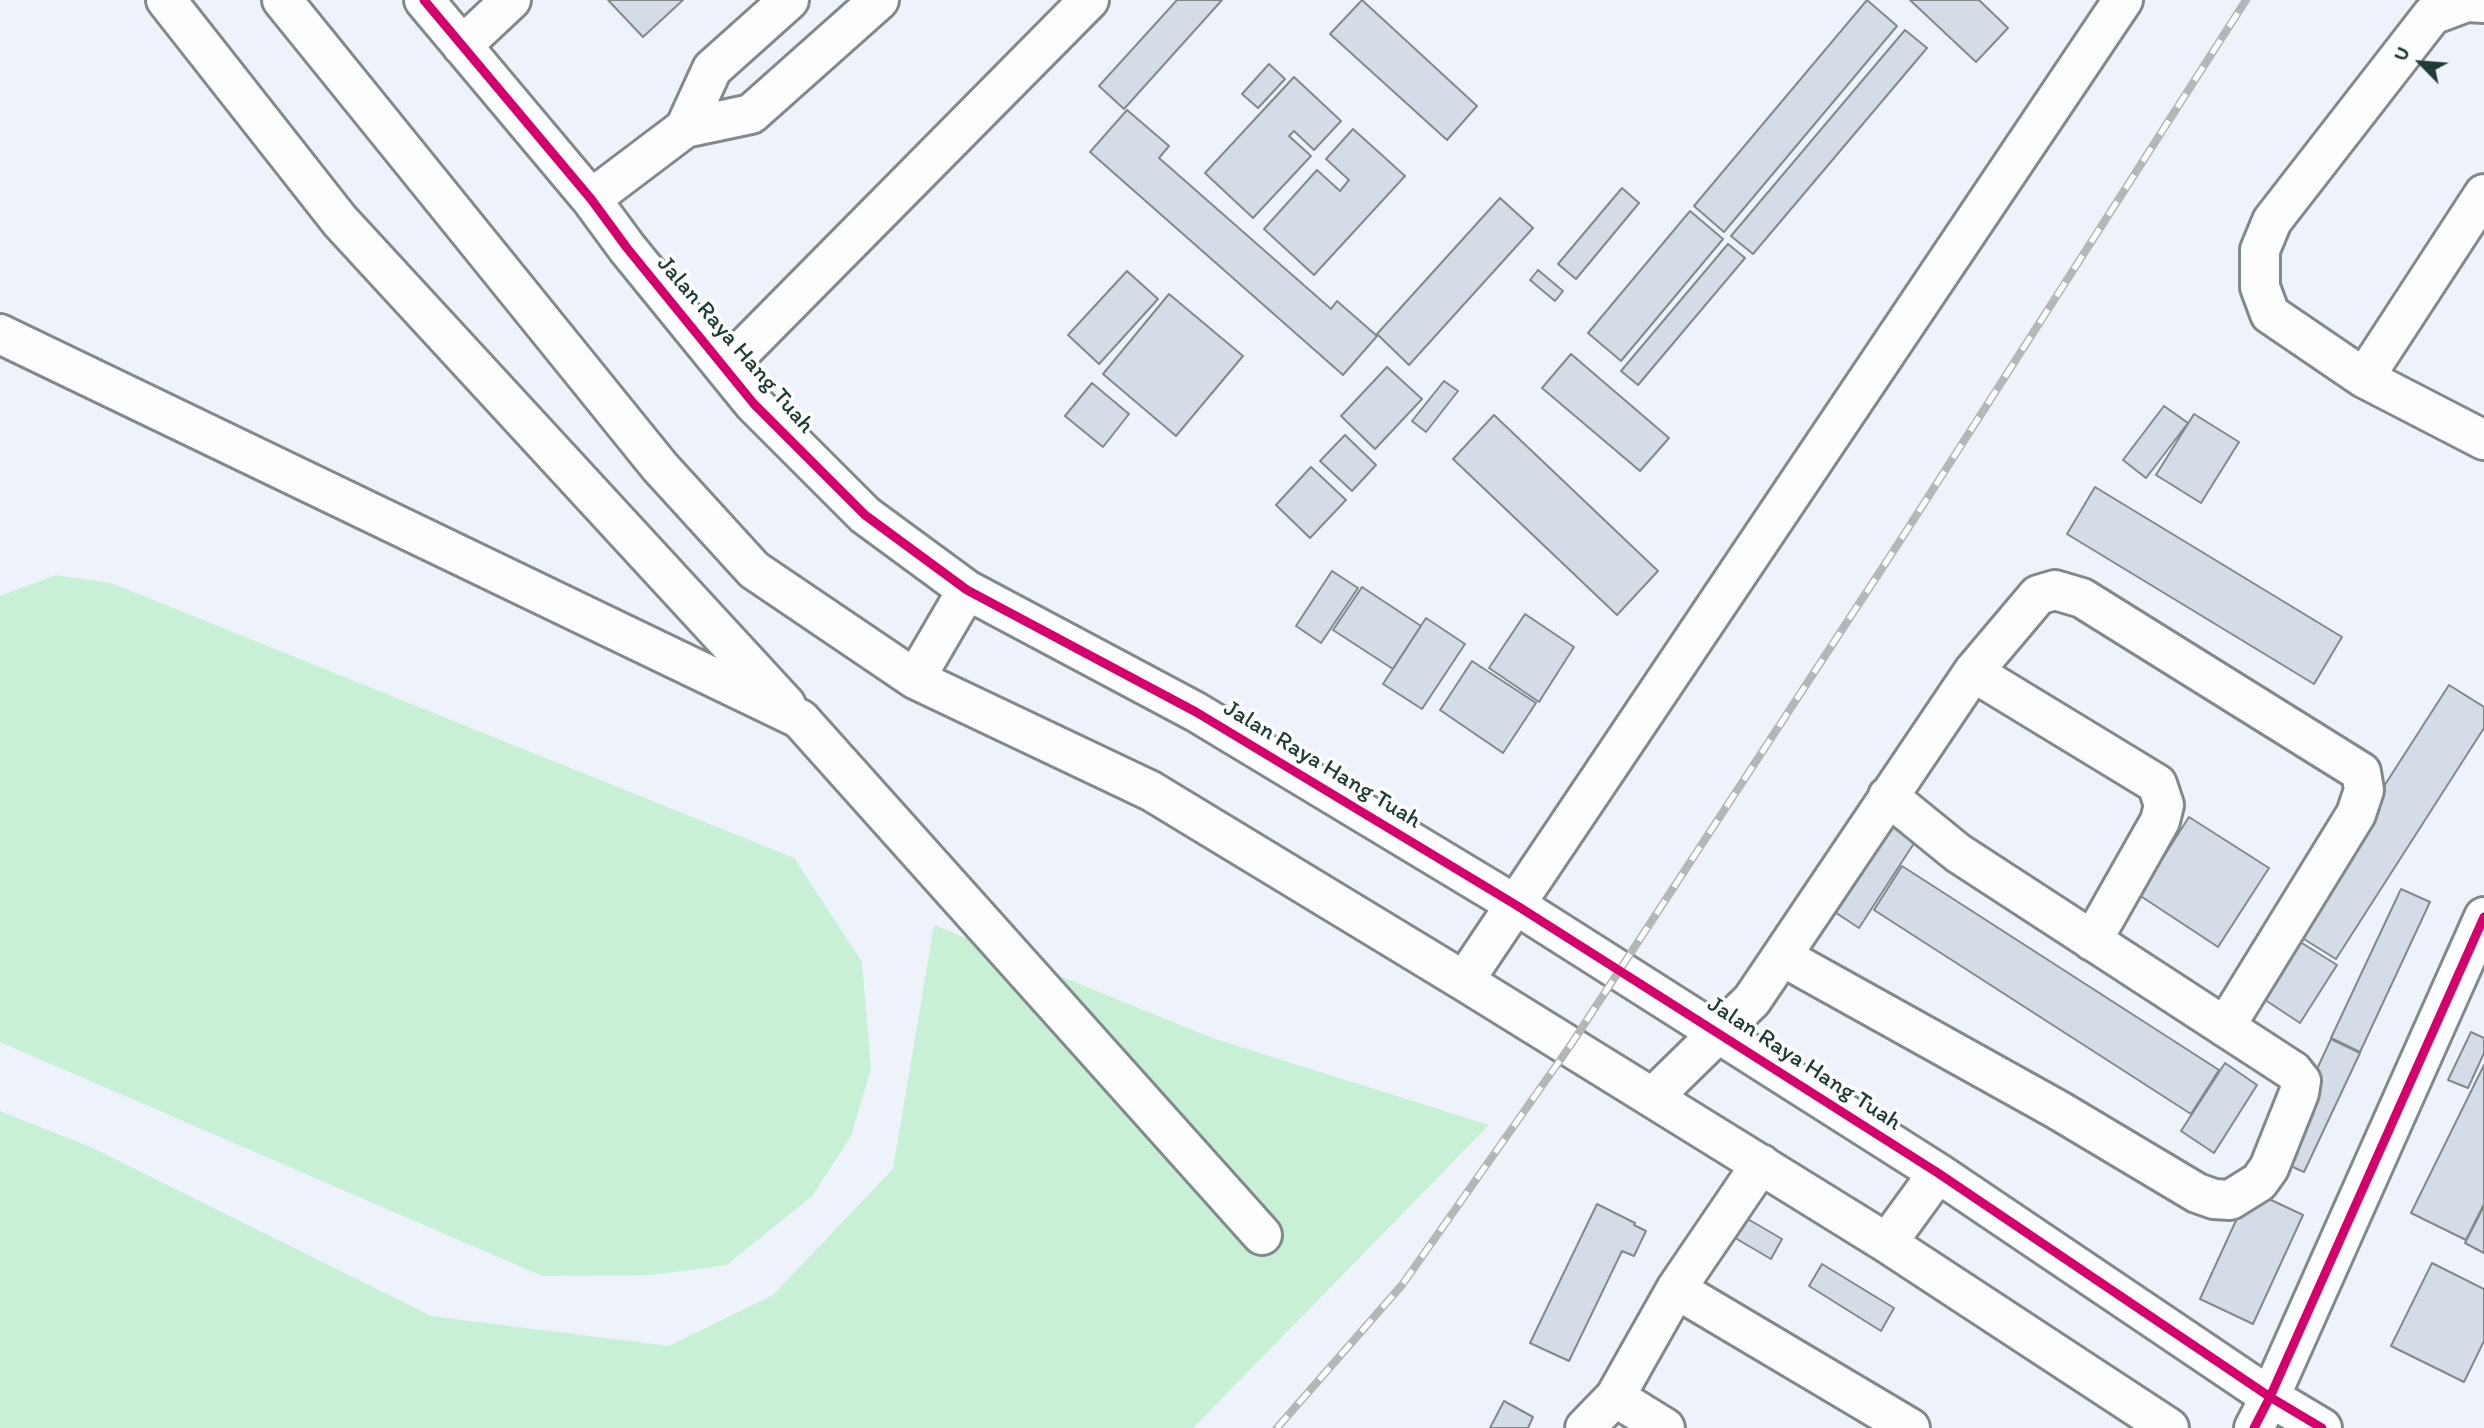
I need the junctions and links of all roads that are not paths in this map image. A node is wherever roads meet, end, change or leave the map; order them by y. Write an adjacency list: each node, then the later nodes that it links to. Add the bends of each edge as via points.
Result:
1 (166, 0): 23 (street, via 340,221)
2 (282, 0): 22 (street, via 660,467 754,570)
3 (424, 0): 10 (street, Jalan Raya Hang Tuah)
4 (511, 0): 10 (street)
5 (789, 0): 11 (street)
6 (879, 0): 12 (street)
7 (1089, 0): 17 (street)
8 (2123, 0): 25 (street)
9 (2484, 3): 18 (street, via 2468,2 2432,15 2272,221 2260,250 2260,287 2270,314)
10 (462, 46): 15 (street, Jalan Raya Hang Tuah)
11 (712, 69): 12 (street); 13 (street)
12 (751, 114): 13 (street)
13 (685, 128): 15 (street)
14 (2484, 194): 18 (street)
15 (591, 199): 17 (street, Jalan Raya Hang Tuah)
16 (0, 334): 23 (street)
17 (725, 368): 20 (street, Jalan Raya Hang Tuah, via 754,404 864,515)
18 (2364, 379): 19 (street)
19 (2484, 440)
20 (967, 590): 22 (street); 25 (street, Jalan Raya Hang Tuah, via 1196,712)
21 (1973, 672): 24 (street); 27 (street, via 2157,784 2164,805 2160,821); 30 (street, via 2038,595 2054,590 2082,598 2361,772 2364,790 2356,814)
22 (915, 679): 29 (street, via 1152,791)
23 (800, 719): 35 (street)
24 (1888, 796): 27 (street, via 1958,853); 28 (street)
25 (1516, 905): 29 (street); 31 (street, Jalan Raya Hang Tuah)
26 (2484, 917): 39 (street)
27 (2092, 941): 30 (street)
28 (1783, 957): 30 (street, via 2197,1193 2230,1200 2259,1182 2269,1168 2301,1081 2293,1071); 31 (street, via 1752,1000)
29 (1464, 981): 32 (street)
30 (2225, 1027)
31 (1720, 1033): 32 (street); 34 (street, Jalan Raya Hang Tuah)
32 (1653, 1097): 33 (street)
33 (1761, 1164): 36 (street); 37 (street)
34 (1938, 1173): 36 (street); 39 (street, Jalan Raya Hang Tuah)
35 (1262, 1235)
36 (1886, 1243): 43 (street)
37 (1676, 1289): 38 (street); 42 (street)
38 (1615, 1397): 40 (street); 41 (street)
39 (2262, 1413): 44 (street, Jalan Raya Hang Tuah)
40 (1585, 1428)
41 (1665, 1428)
42 (1910, 1428)
43 (2169, 1428)
44 (2322, 1428)

